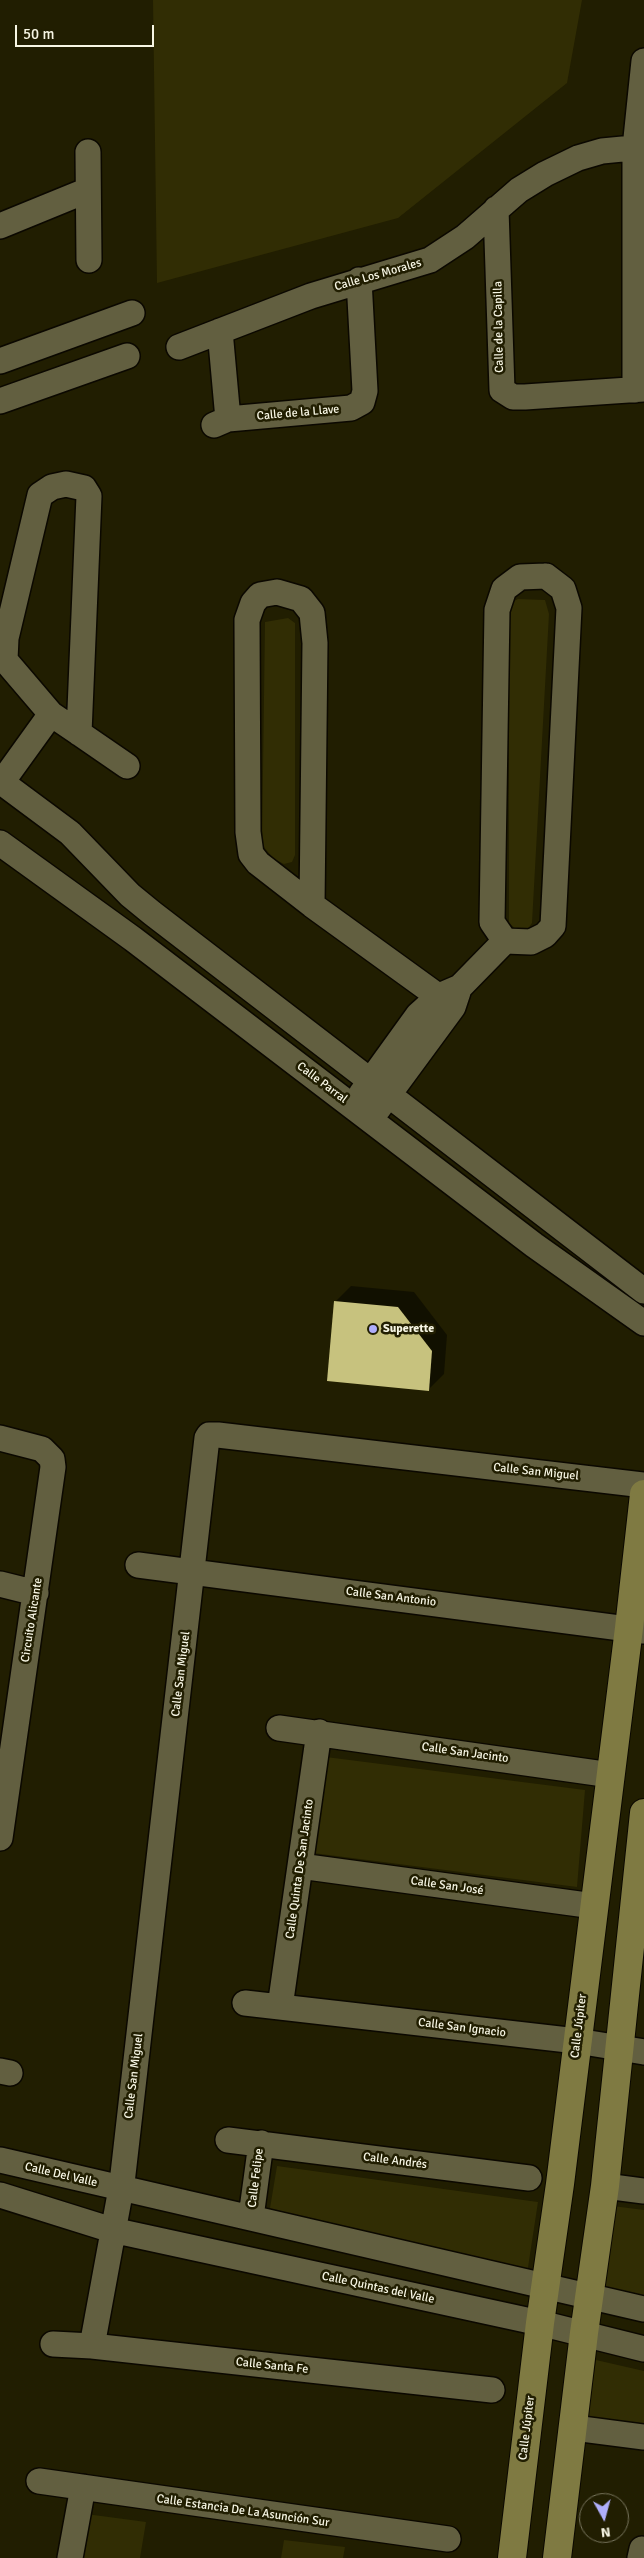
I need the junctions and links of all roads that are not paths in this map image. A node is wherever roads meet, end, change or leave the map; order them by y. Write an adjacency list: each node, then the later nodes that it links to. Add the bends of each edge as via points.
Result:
1 (644, 61): 2 (street)
2 (642, 95): 3 (street)
3 (639, 148): 6 (street, Calle Los Morales, via 602,151 578,158 519,190); 15 (street)
4 (88, 152): 5 (street)
5 (88, 190): 7 (street); 8 (street)
6 (496, 209): 9 (street, Calle Los Morales, via 465,237 430,260); 15 (street, Calle de la Capilla, via 502,390 513,398 525,398)
7 (0, 226)
8 (89, 260)
9 (360, 280): 11 (street, Calle Los Morales); 11 (street, Calle de la Llave, via 365,392 362,402 351,408 221,422)
10 (132, 313): 14 (street)
11 (220, 331): 12 (street, Calle Los Morales)
12 (179, 347)
13 (127, 356): 16 (street)
14 (0, 361)
15 (640, 389)
16 (0, 401)
17 (51, 714): 18 (street); 18 (street, via 5,660 6,638 40,495 52,487 66,484 84,488 89,496); 20 (street)
18 (79, 733): 19 (street)
19 (127, 766)
20 (1, 782): 25 (street, via 70,833 152,913)
21 (0, 843): 26 (street, Calle Parral, via 94,910)
22 (312, 905): 22 (street, via 258,863 248,842 247,620 253,603 260,595 277,592 302,599 312,613 315,643); 24 (street)
23 (505, 941): 23 (street, via 492,922 497,610 504,589 520,577 546,576 563,589 569,608 553,926 545,935 531,942); 24 (street)
24 (451, 997): 25 (street)
25 (379, 1088): 26 (street); 27 (street)
26 (361, 1113): 28 (street, Calle Parral, via 534,1245)
27 (644, 1291)
28 (644, 1323)
29 (0, 1438): 35 (street, Circuito Alicante, via 42,1449 52,1459)
30 (644, 1485): 33 (street, Calle San Miguel, via 213,1434 207,1438)
31 (644, 1494): 36 (main road, Calle Júpiter)
32 (138, 1565): 33 (street, Calle San Antonio)
33 (192, 1573): 36 (street, Calle San Antonio); 55 (street, Calle San Miguel)
34 (0, 1584): 35 (street)
35 (36, 1593): 37 (street, Circuito Alicante)
36 (637, 1629): 40 (main road, Calle Júpiter)
37 (7, 1728): 42 (street, Circuito Alicante)
38 (279, 1728): 39 (street, Calle San Jacinto)
39 (319, 1732): 40 (street, Calle San Jacinto); 43 (street, Calle Quinta De San Jacinto)
40 (611, 1775): 44 (main road, Calle Júpiter)
41 (644, 1814): 45 (main road)
42 (0, 1838)
43 (300, 1866): 44 (street, Calle San José); 47 (street, Calle Quinta De San Jacinto)
44 (594, 1906): 48 (main road, Calle Júpiter)
45 (638, 1913): 49 (main road)
46 (245, 2003): 47 (street, Calle San Ignacio)
47 (280, 2006): 48 (street, Calle San Ignacio)
48 (577, 2041): 49 (street, Calle San Ignacio); 60 (main road, Calle Júpiter)
49 (631, 2050): 54 (main road)
50 (228, 2140): 51 (street, Calle Felipe)
51 (261, 2143): 53 (street, Calle Andrés); 58 (street, Calle Felipe)
52 (0, 2160): 55 (street, Calle Del Valle)
53 (530, 2178)
54 (605, 2186): 56 (street); 61 (main road)
55 (121, 2189): 58 (street); 59 (street, Calle San Miguel)
56 (644, 2191)
57 (0, 2196): 59 (street)
58 (251, 2217): 60 (street)
59 (112, 2230): 63 (street, Calle Quintas del Valle); 66 (street, Calle San Miguel)
60 (546, 2287): 61 (street); 63 (main road, Calle Júpiter)
61 (590, 2296): 62 (street); 64 (main road)
62 (644, 2309)
63 (540, 2323): 64 (street, Calle Quintas del Valle); 76 (main road, Calle Júpiter)
64 (584, 2334): 67 (street, Calle Quintas del Valle); 69 (main road)
65 (53, 2344): 66 (street, Calle Santa Fe)
66 (92, 2346): 68 (street, Calle Santa Fe)
67 (644, 2349)
68 (492, 2390)
69 (574, 2428): 70 (street); 77 (main road)
70 (644, 2437)
71 (39, 2481): 72 (street, Calle Estancia De La Asunción Sur)
72 (83, 2487): 74 (street, Calle Estancia De La Asunción Sur); 75 (street)
73 (448, 2539): 74 (street, Calle Estancia De La Asunción Sur)
74 (411, 2547)
75 (70, 2558)
76 (512, 2558)
77 (557, 2558)

